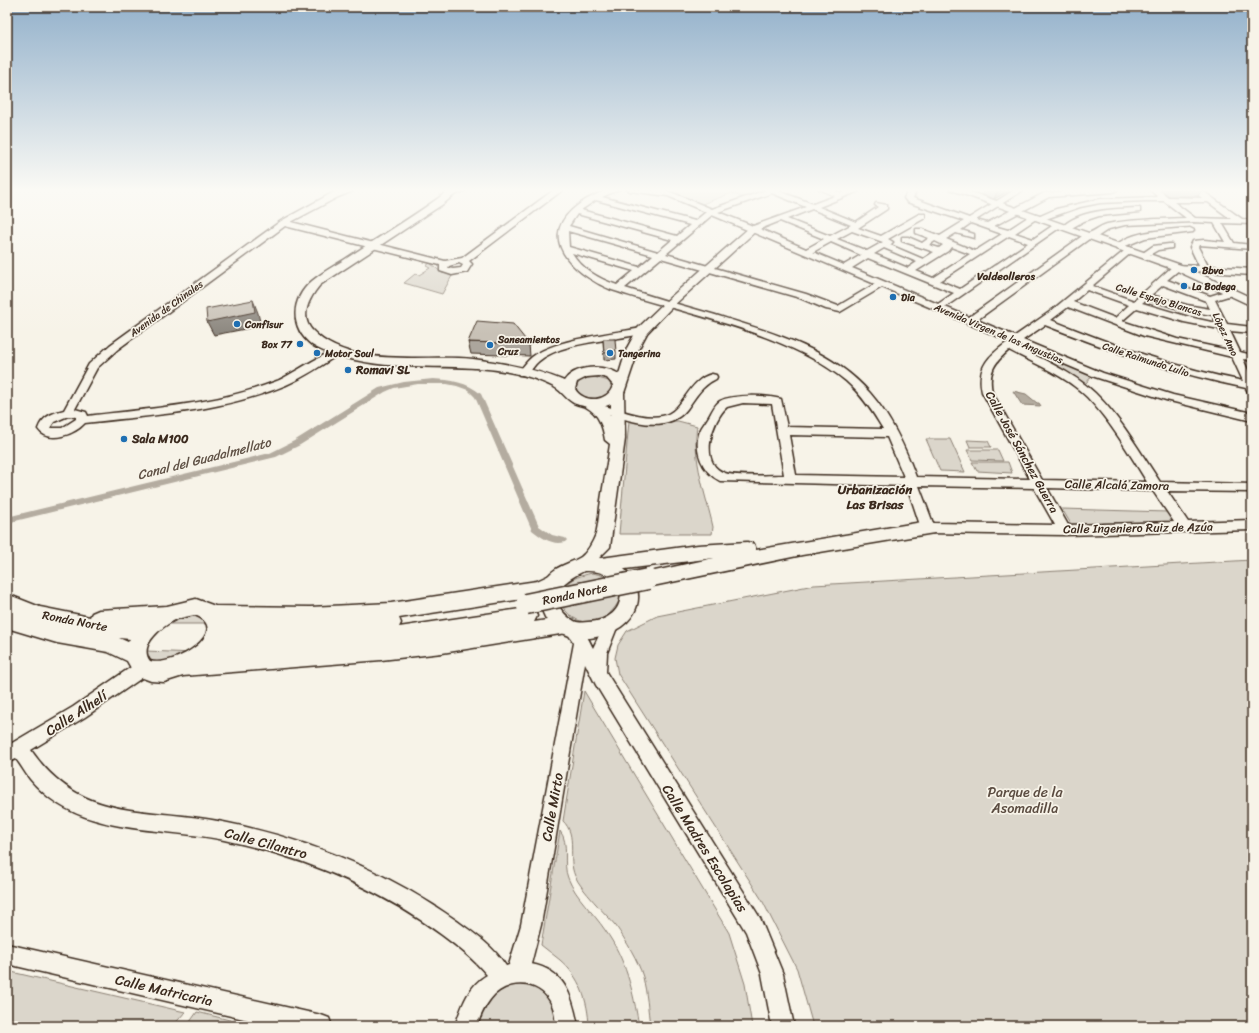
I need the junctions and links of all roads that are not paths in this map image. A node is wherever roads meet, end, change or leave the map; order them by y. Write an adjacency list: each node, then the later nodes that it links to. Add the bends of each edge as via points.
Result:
1 (265, 237): 91 (street, Avenida de Chinales, via 102,356 93,366)
2 (341, 237): 29 (street)
3 (385, 237): 29 (main road)
4 (493, 237): 29 (street, via 463,261 456,260 445,264)
5 (563, 237): 36 (street)
6 (600, 237): 40 (street)
7 (671, 237): 23 (street)
8 (744, 237): 46 (main road)
9 (772, 237): 39 (street, Avenida Virgen de las Angustias)
10 (826, 237): 24 (street)
11 (833, 237): 24 (street)
12 (874, 237): 27 (street)
13 (890, 237): 27 (street)
14 (936, 237): 26 (street)
15 (944, 237): 26 (street)
16 (1002, 237): 41 (street)
17 (1020, 237): 28 (street)
18 (1043, 237): 28 (street)
19 (1087, 237): 69 (street)
20 (1092, 237): 34 (main road)
21 (1137, 237): 34 (street)
22 (1226, 237): 31 (street)
23 (678, 239): 40 (street)
24 (830, 239): 39 (street); 42 (street)
25 (905, 239): 32 (street)
26 (941, 239): 30 (street)
27 (883, 242): 42 (street); 44 (street)
28 (1034, 242): 58 (street)
29 (373, 245): 76 (main road, via 316,283 302,301 299,314 306,333)
30 (952, 245): 38 (street); 41 (street)
31 (1231, 245): 35 (street); 51 (street, via 1204,242 1196,244 1194,247)
32 (923, 246): 38 (street); 38 (street, via 934,238 950,244)
33 (1169, 246): 43 (street, via 1156,248)
34 (1118, 247): 37 (main road)
35 (1252, 247)
36 (565, 248): 48 (street); 56 (street, via 577,265 590,275)
37 (1129, 250): 43 (main road); 55 (street, Calle José Sánchez Guerra)
38 (939, 251): 44 (street)
39 (806, 252): 47 (street, Avenida Virgen de las Angustias)
40 (659, 254): 46 (street); 48 (street)
41 (976, 254): 52 (street)
42 (868, 255): 47 (street); 49 (street)
43 (1144, 255): 45 (main road)
44 (924, 262): 49 (street)
45 (1177, 267): 51 (main road); 53 (street)
46 (708, 268): 54 (street, via 803,296 834,308 844,307); 66 (main road)
47 (845, 268): 54 (street, Avenida Virgen de las Angustias)
48 (640, 270): 56 (street)
49 (909, 271): 52 (street)
50 (1252, 272): 51 (street)
51 (1204, 273): 57 (street); 59 (main road)
52 (934, 281): 58 (street)
53 (1161, 281): 57 (street); 60 (street)
54 (882, 283): 67 (street, Avenida Virgen de las Angustias)
55 (1085, 286): 62 (street, Calle José Sánchez Guerra); 64 (street, Calle Espejo Blancas)
56 (619, 288): 66 (street)
57 (1185, 290): 61 (street); 65 (street)
58 (960, 292): 67 (street)
59 (1232, 292): 61 (street, López Amo); 63 (main road)
60 (1145, 296): 64 (street); 65 (street)
61 (1210, 299): 68 (street, López Amo)
62 (1066, 303): 70 (street, Calle José Sánchez Guerra); 71 (street)
63 (1252, 303)
64 (1136, 304): 71 (street); 72 (street, Calle Espejo Blancas, via 1176,317)
65 (1169, 304): 68 (street)
66 (668, 305): 74 (main road); 96 (street, via 757,332 813,354 852,380 873,403)
67 (939, 307): 69 (street, Avenida Virgen de las Angustias)
68 (1216, 314): 72 (street, López Amo)
69 (971, 320): 75 (street, Avenida Virgen de las Angustias)
70 (1044, 321): 75 (street, Calle José Sánchez Guerra); 86 (street, Calle Raimundo Lulio, via 1157,364 1192,374)
71 (1116, 322): 77 (street, via 1176,342)
72 (1223, 327): 73 (street, Calle Espejo Blancas); 77 (street, López Amo)
73 (1252, 330)
74 (642, 331): 79 (main road); 81 (street, via 588,341 554,351 535,359)
75 (1013, 343): 82 (street, Avenida Virgen de las Angustias); 89 (street); 100 (street, Calle José Sánchez Guerra, via 993,359 987,368 984,382 987,392)
76 (335, 352): 81 (main road, via 366,359 472,364); 94 (street, via 284,382 242,397 206,405)
77 (1236, 355): 78 (street); 86 (street, López Amo)
78 (1252, 358)
79 (628, 363): 80 (main road, via 619,369); 88 (main road)
80 (601, 372): 83 (main road, via 584,373); 88 (main road, via 612,376)
81 (524, 373): 85 (main road)
82 (1099, 374): 89 (street, via 1088,385); 93 (street, Avenida Virgen de las Angustias, via 1170,398)
83 (575, 377): 85 (main road); 87 (main road, via 568,384)
84 (712, 377): 92 (street, via 699,382 673,418 648,419)
85 (544, 378): 87 (main road, via 562,384)
86 (1251, 384)
87 (568, 389): 90 (main road, via 575,399)
88 (619, 390): 90 (main road, via 604,402); 92 (main road)
89 (1090, 394): 101 (street, via 1111,418)
90 (592, 405): 92 (street); 97 (main road, via 608,420)
91 (68, 412): 94 (street, via 82,414); 94 (street, via 47,422 44,429 62,432)
92 (618, 412): 97 (main road, via 618,439)
93 (1252, 417)
94 (82, 420)
95 (783, 431): 96 (street); 98 (street); 98 (street, Calle Alcalá Zamora, via 777,401 736,400 724,404 704,435 706,461 716,475 724,478)
96 (891, 433): 99 (street)
97 (614, 458): 107 (main road)
98 (791, 479): 99 (street, Calle Alcalá Zamora)
99 (911, 481): 100 (street, Calle Alcalá Zamora); 104 (street)
100 (1039, 484): 101 (street, Calle Alcalá Zamora); 106 (street, Calle José Sánchez Guerra)
101 (1157, 486): 102 (street, Calle Alcalá Zamora); 105 (street)
102 (1252, 488)
103 (1252, 525): 105 (street, Calle Ingeniero Ruiz de Azúa)
104 (928, 528): 106 (street, Calle Ingeniero Ruiz de Azúa); 108 (highway, Ronda Norte)
105 (1185, 528): 106 (street, Calle Ingeniero Ruiz de Azúa)
106 (1064, 530)
107 (602, 538): 109 (main road, via 591,557); 110 (main road, via 603,555)
108 (802, 548): 110 (highway, via 778,546 698,552); 117 (highway, Ronda Norte, bridge, via 648,579 445,630 298,644)
109 (580, 565): 110 (main road); 111 (main road, via 566,571)
110 (608, 567): 116 (main road, via 626,582 630,596 626,611)
111 (554, 581): 117 (highway, via 541,588 524,592 391,611 310,616); 119 (main road, via 550,588 548,603 555,617)
112 (7, 602): 115 (highway, Ronda Norte)
113 (167, 614): 115 (highway); 117 (highway, via 185,608 205,609); 118 (highway)
114 (7, 619): 120 (highway, Ronda Norte, via 57,634 111,644)
115 (68, 623): 118 (highway, Ronda Norte)
116 (611, 625): 119 (main road, via 596,630); 122 (street, Calle Madres Escolapias, via 598,659)
117 (214, 631): 121 (highway, via 196,660)
118 (144, 632): 120 (highway, via 137,644)
119 (573, 632): 121 (highway); 122 (street, Calle Madres Escolapias); 125 (street, Calle Mirto, via 572,687 526,948)
120 (139, 662): 121 (highway, via 151,672); 123 (street, Calle Alhelí, via 79,712)
121 (184, 667)
122 (602, 680): 129 (street, Calle Madres Escolapias, via 753,925 765,952)
123 (13, 752): 125 (street, Calle Cilantro, via 25,760 49,787 84,808 122,820 209,829 270,842 318,857 385,887 424,910 464,939 495,966)
124 (7, 954): 126 (street, Calle Matricaria)
125 (509, 974): 127 (street, via 487,986 467,1017); 128 (street, via 531,973 544,979 562,1003)
126 (321, 1026)
127 (466, 1026)
128 (567, 1026)
129 (783, 1026)

